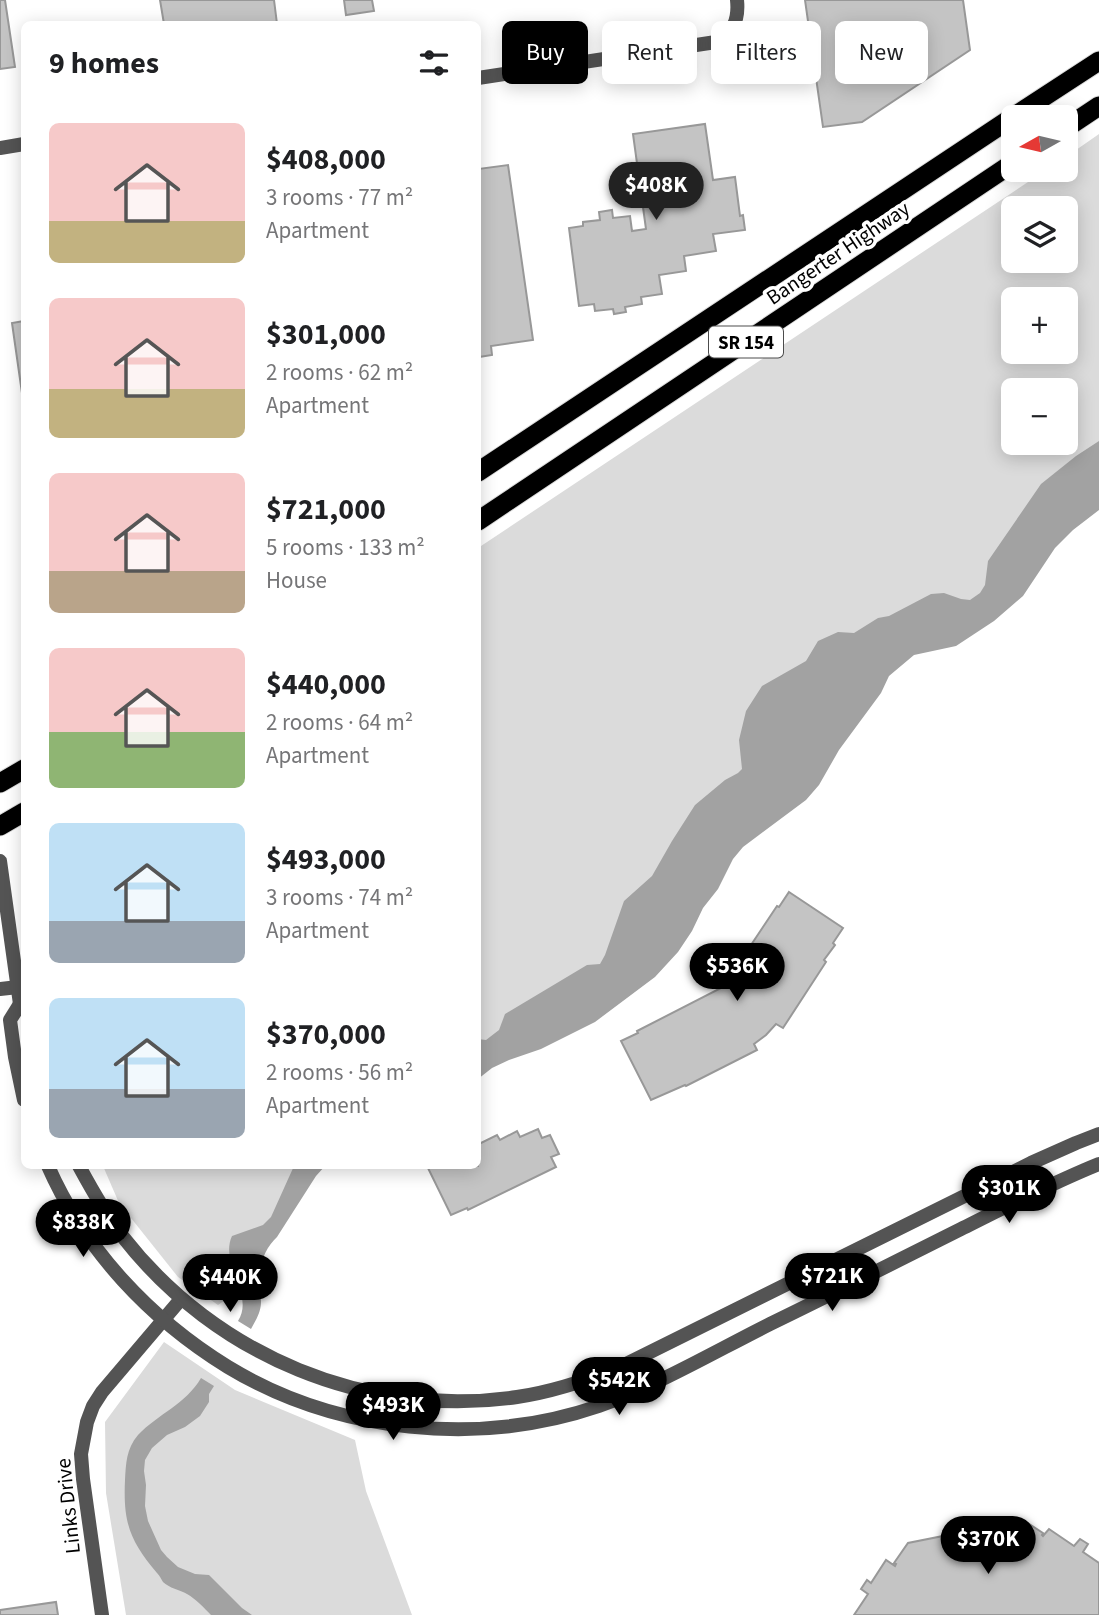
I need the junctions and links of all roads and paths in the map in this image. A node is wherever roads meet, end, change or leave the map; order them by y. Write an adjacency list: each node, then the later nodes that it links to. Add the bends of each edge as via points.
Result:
1 (737, 0): 3 (street, via 734,27 723,39 709,44)
2 (1099, 61): 4 (highway, Bangerter Highway / SR 154)
3 (481, 78)
4 (1031, 105)
5 (1099, 106): 6 (highway)
6 (1078, 120)
7 (1001, 125): 11 (highway, Bangerter Highway / SR 154)
8 (21, 144): 9 (street)
9 (0, 148)
10 (1001, 171): 12 (highway, Bangerter Highway / SR 154)
11 (481, 470)
12 (481, 519)
13 (21, 771): 14 (highway)
14 (0, 783)
15 (21, 814): 16 (highway)
16 (0, 826)
17 (0, 861): 18 (street)
18 (18, 987): 19 (street); 20 (street)
19 (0, 989)
20 (21, 1002)
21 (21, 1008): 22 (street, via 10,1020)
22 (21, 1086)
23 (1099, 1134): 27 (street, via 1031,1163 618,1368 564,1387 516,1397 410,1399 326,1381 262,1354)
24 (1099, 1164): 28 (street, via 644,1387 543,1421 475,1429 358,1419 290,1398 240,1374)
25 (50, 1169): 28 (street, via 103,1258)
26 (81, 1169): 27 (street, via 122,1236)
27 (181, 1298): 28 (street, Links Drive)
28 (162, 1320): 29 (street, Links Drive, via 102,1392 83,1438 82,1467)
29 (102, 1615)

